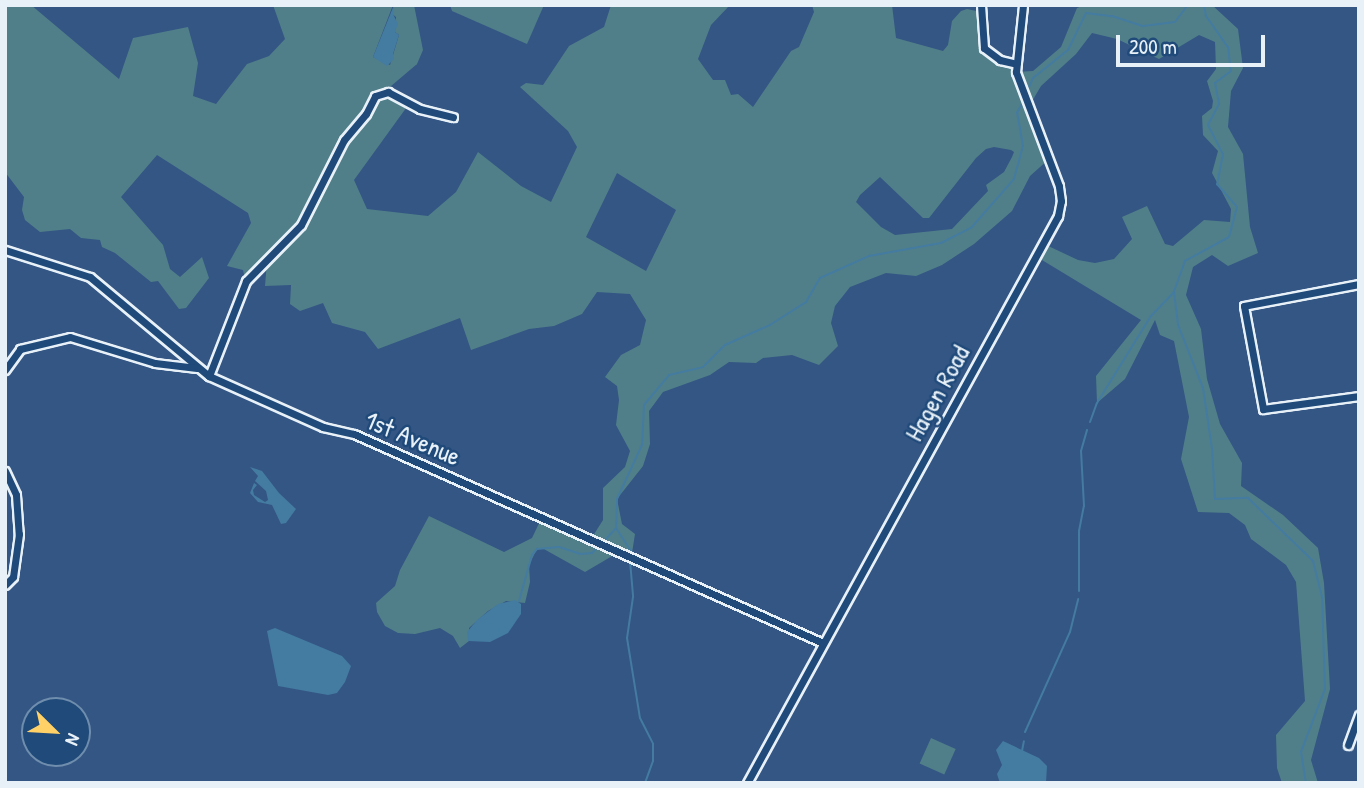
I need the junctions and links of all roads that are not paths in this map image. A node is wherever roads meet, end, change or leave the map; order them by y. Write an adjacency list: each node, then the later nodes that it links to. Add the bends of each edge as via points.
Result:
1 (981, 5): 3 (street, via 984,48 1000,61)
2 (1023, 5): 3 (street, Hagen Road)
3 (1017, 64): 13 (street, Hagen Road, via 1023,98 1059,186 1058,216)
4 (453, 117): 9 (street, via 420,109 388,92 375,96 344,140 301,225 246,281)
5 (5, 250): 7 (street, 1st Avenue, via 90,277)
6 (1359, 284): 10 (street, via 1244,306 1263,408)
7 (197, 368): 8 (street, via 155,363 70,337 20,349); 9 (street, 1st Avenue)
8 (5, 370)
9 (209, 376): 13 (street, 1st Avenue, via 323,428 363,438)
10 (1359, 396)
11 (5, 471): 12 (street, via 16,495 19,534 13,577)
12 (5, 585)
13 (823, 643): 16 (street, Hagen Road)
14 (1358, 718): 15 (street)
15 (1348, 745)
16 (747, 783)

